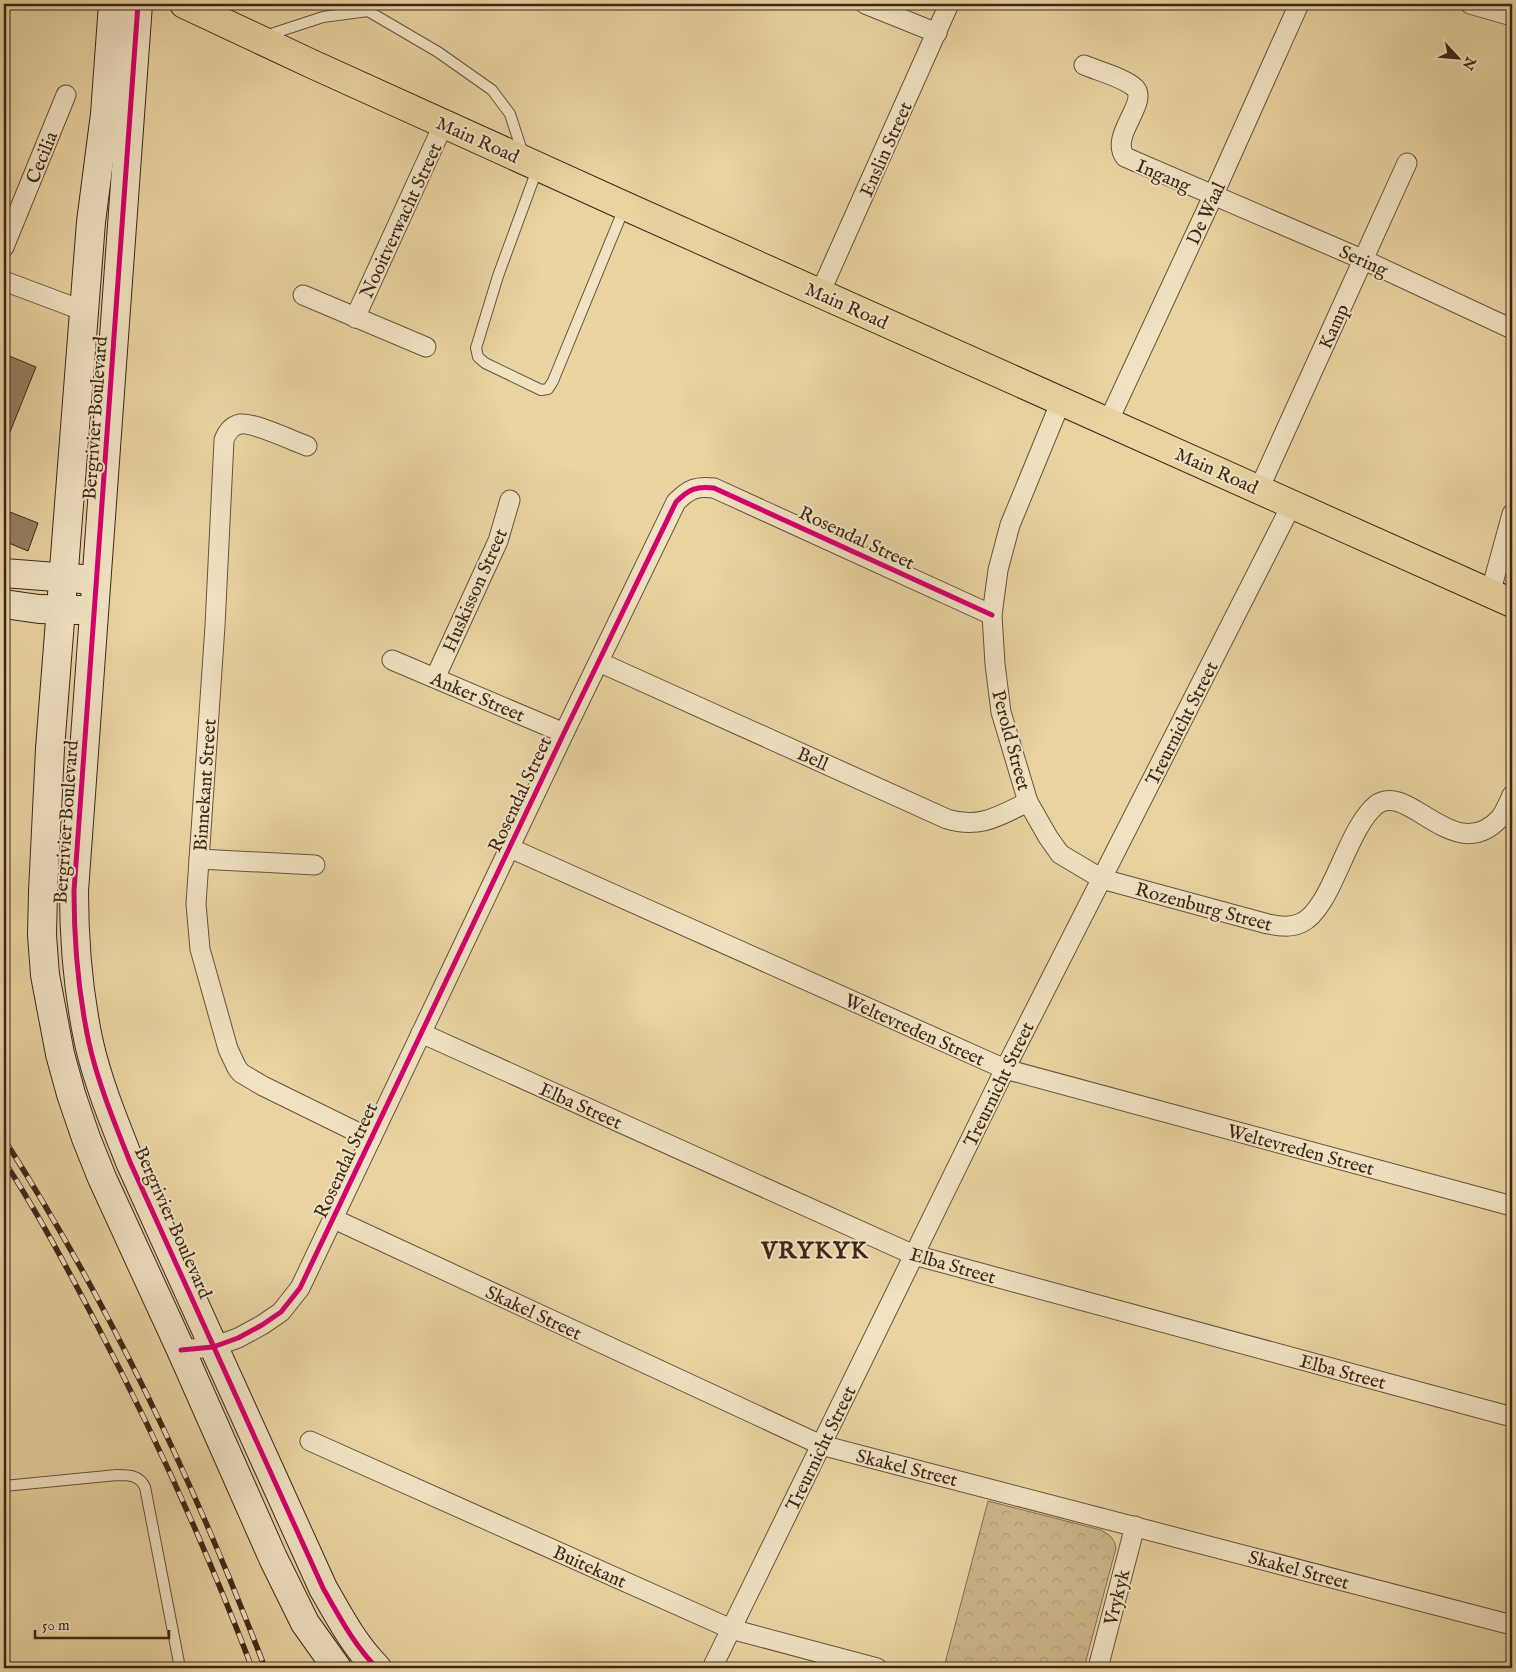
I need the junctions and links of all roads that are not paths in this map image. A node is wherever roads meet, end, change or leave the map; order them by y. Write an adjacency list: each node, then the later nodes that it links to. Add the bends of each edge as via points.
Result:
1 (113, 4): 24 (street, Bergrivier Boulevard)
2 (138, 4): 37 (street, Bergrivier Boulevard)
3 (184, 4): 11 (main road, Main Road)
4 (866, 4): 10 (street)
5 (949, 4): 10 (street, Enslin Street)
6 (1299, 4): 17 (street, De Waal)
7 (1470, 4): 9 (street)
8 (367, 8): 11 (lane, via 322,16); 15 (lane, via 492,90 510,114)
9 (1512, 16)
10 (936, 33): 22 (street, Enslin Street)
11 (258, 39): 14 (main road, Main Road)
12 (1084, 65): 17 (street, Ingang, via 1129,83 1137,91 1139,97 1122,141 1121,150 1125,157)
13 (66, 95): 19 (street, Cecilia)
14 (444, 123): 15 (main road, Main Road); 25 (street, Nooitverwacht Street)
15 (532, 163): 18 (main road, Main Road); 18 (lane, via 476,348 478,357 485,363 509,376 542,390 548,389 554,381)
16 (1407, 163): 20 (street, Kamp)
17 (1213, 196): 20 (street, Sering); 29 (street, De Waal)
18 (625, 206): 22 (main road, Main Road)
19 (4, 247)
20 (1364, 260): 26 (street, Sering); 31 (street, Kamp)
21 (4, 282): 24 (street)
22 (820, 293): 28 (main road, Main Road)
23 (303, 296): 25 (street, Nooitverwacht Street)
24 (84, 311): 36 (street, Bergrivier Boulevard)
25 (355, 318): 27 (street, Nooitverwacht Street)
26 (1512, 330)
27 (426, 347)
28 (1061, 401): 29 (main road, Main Road); 42 (street, Perold Street, via 1010,525 998,570)
29 (1108, 422): 31 (main road, Main Road)
30 (307, 446): 50 (street, Binnekant Street, via 244,424 232,428 224,440)
31 (1259, 489): 33 (main road, Main Road)
32 (510, 500): 45 (street, Huskisson Street, via 498,541)
33 (1292, 504): 38 (main road, Main Road); 52 (street, Treurnicht Street)
34 (1512, 514): 38 (street)
35 (4, 573): 36 (street)
36 (63, 577): 37 (street); 40 (street, Bergrivier Boulevard)
37 (97, 580): 41 (street, Bergrivier Boulevard)
38 (1501, 598)
39 (4, 604): 40 (street)
40 (60, 609): 41 (street); 60 (street, Bergrivier Boulevard, via 44,847 42,936 45,974 60,1054 86,1138)
41 (95, 611): 59 (street, Bergrivier Boulevard, via 74,891 76,962 83,1014 100,1077 130,1162)
42 (992, 615): 44 (street, Rosendal Street, via 714,488 704,487 685,493 676,502); 48 (street, Perold Street, via 1001,712)
43 (392, 660): 45 (street, Anker Street)
44 (599, 662): 46 (street, Rosendal Street); 48 (street, Bell, via 954,821 973,824)
45 (435, 678): 46 (street, Anker Street)
46 (564, 733): 49 (street, Rosendal Street)
47 (1512, 795): 52 (street, Rozenburg Street, via 1501,817 1488,829 1460,834 1399,802 1377,804 1360,826 1320,905 1309,918 1292,926 1268,924)
48 (1028, 802): 52 (street, Perold Street, via 1060,854)
49 (510, 848): 53 (street, Rosendal Street); 54 (street, Weltevreden Street)
50 (199, 859): 51 (street); 55 (street, Binnekant Street, via 196,904 200,949 232,1060 248,1077)
51 (315, 865)
52 (1102, 880): 54 (street, Treurnicht Street)
53 (421, 1033): 55 (street, Rosendal Street); 58 (street, Elba Street)
54 (1005, 1068): 56 (street, Weltevreden Street); 58 (street, Treurnicht Street)
55 (371, 1139): 57 (street, Rosendal Street)
56 (1512, 1206)
57 (334, 1219): 59 (street, Rosendal Street, via 300,1288 281,1312 238,1338); 63 (street, Skakel Street)
58 (914, 1255): 61 (street, Elba Street); 63 (street, Treurnicht Street)
59 (213, 1346): 60 (street, Rosendal Street); 70 (street, Bergrivier Boulevard, via 323,1588 344,1625)
60 (181, 1350): 69 (street, Bergrivier Boulevard, via 273,1558 305,1622)
61 (1512, 1417)
62 (310, 1441): 67 (street, Buitekant)
63 (821, 1445): 65 (street, Skakel Street); 67 (street, Treurnicht Street)
64 (4, 1486): 68 (lane, via 117,1475 141,1480)
65 (1135, 1526): 66 (street, Skakel Street); 73 (street, Vrykyk)
66 (1512, 1625)
67 (731, 1629): 71 (street, Treurnicht Street); 72 (street, Buitekant)
68 (180, 1668)
69 (336, 1668)
70 (377, 1668)
71 (712, 1668)
72 (877, 1668)
73 (1098, 1668)

